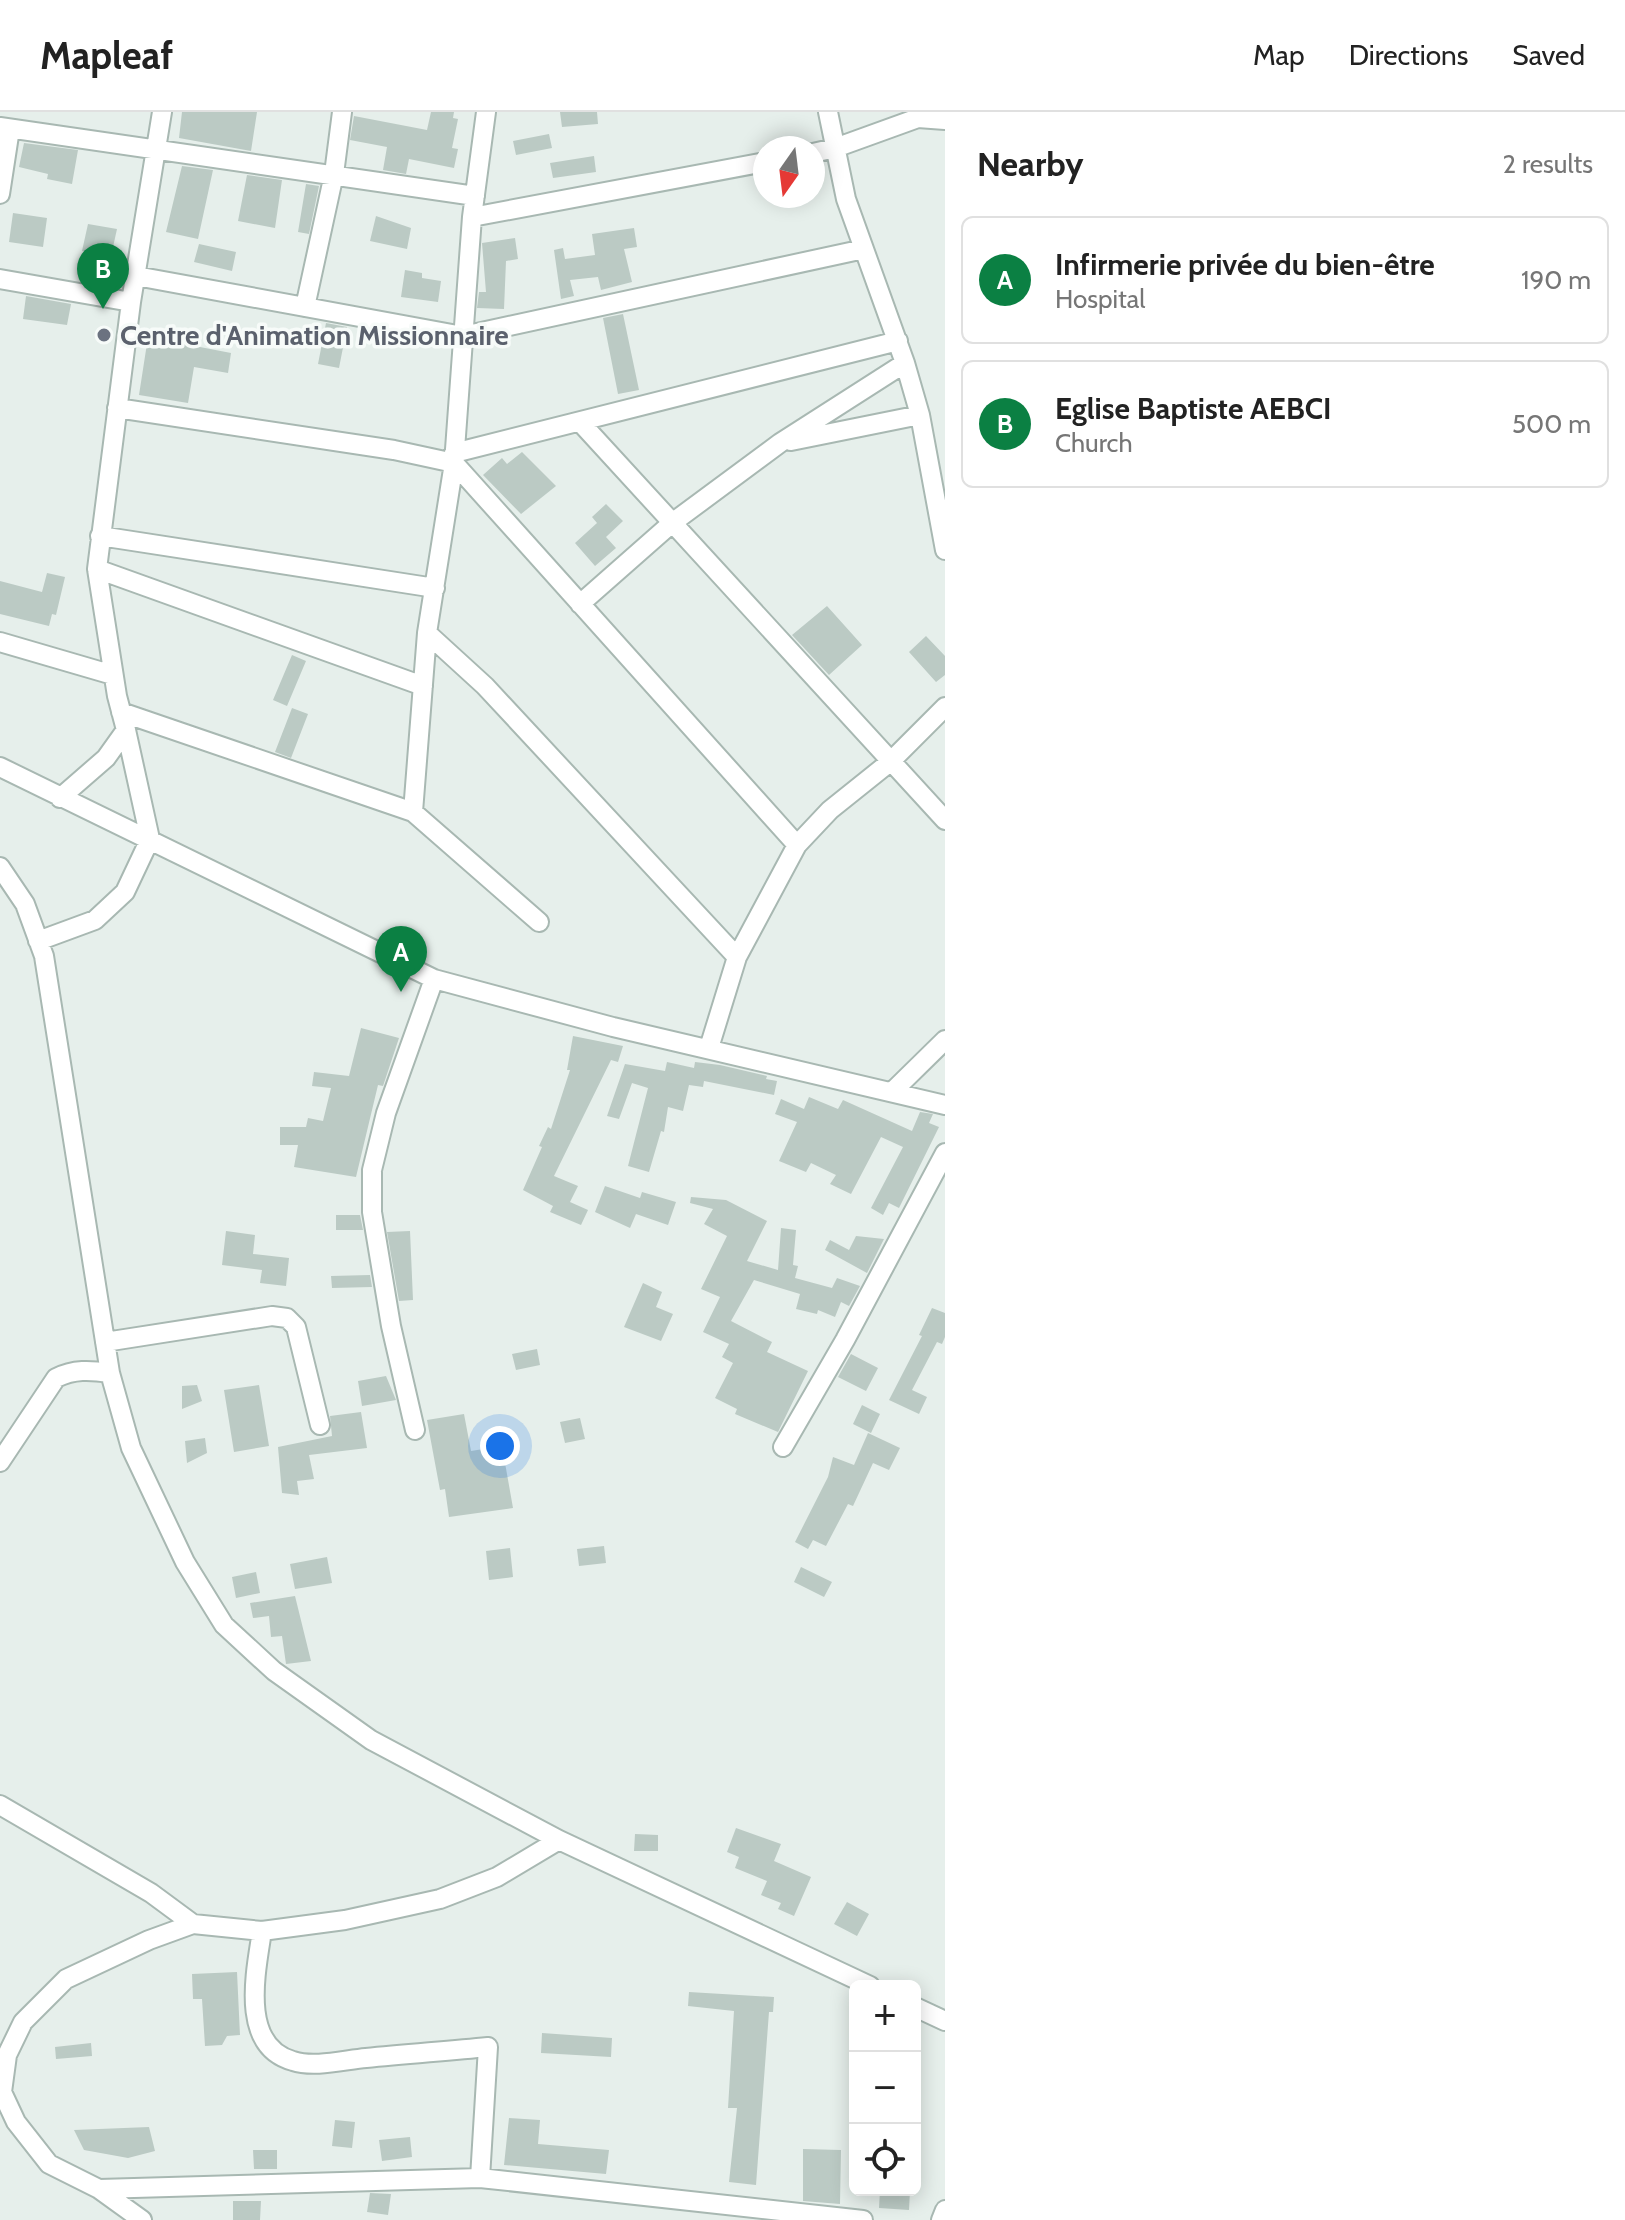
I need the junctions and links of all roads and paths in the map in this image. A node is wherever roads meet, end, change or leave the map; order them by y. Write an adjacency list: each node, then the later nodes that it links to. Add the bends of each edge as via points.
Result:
1 (162, 112): 8 (street)
2 (342, 112): 11 (street)
3 (486, 112): 13 (street)
4 (828, 112): 7 (street)
5 (945, 120): 7 (street, via 918,118)
6 (5, 128): 8 (street); 12 (street)
7 (835, 148): 9 (street); 15 (street)
8 (157, 149): 11 (street); 16 (street)
9 (825, 150)
10 (753, 164): 14 (street)
11 (334, 174): 13 (street); 19 (street)
12 (0, 194)
13 (475, 196): 14 (street)
14 (472, 217): 20 (street)
15 (864, 249): 20 (street); 21 (street)
16 (136, 276): 18 (street); 19 (street)
17 (0, 279): 18 (street)
18 (131, 302): 23 (street)
19 (305, 307): 20 (street)
20 (463, 336): 27 (street)
21 (898, 341): 22 (street); 25 (street)
22 (905, 363): 24 (street); 26 (street)
23 (117, 408): 27 (street); 29 (street)
24 (920, 415): 26 (street); 30 (street)
25 (581, 423): 27 (street); 28 (street)
26 (780, 443): 28 (street)
27 (454, 458): 32 (street); 33 (street)
28 (672, 523): 33 (street); 40 (street)
29 (100, 536): 31 (street); 32 (street)
30 (945, 550)
31 (97, 569): 36 (street); 37 (street)
32 (435, 588): 34 (street)
33 (580, 604): 46 (street)
34 (427, 633): 37 (street); 50 (street, via 485,686)
35 (0, 642): 36 (street)
36 (113, 675): 39 (street)
37 (423, 686): 43 (street)
38 (945, 707): 40 (street)
39 (124, 721): 42 (street, via 106,758); 43 (street); 45 (street)
40 (890, 762): 44 (street); 46 (street, via 830,810)
41 (0, 767): 42 (street)
42 (60, 798): 45 (street)
43 (413, 812): 48 (street)
44 (945, 820)
45 (150, 839): 49 (street, via 125,892 95,920); 51 (street)
46 (797, 845): 50 (street)
47 (0, 867): 49 (street, via 25,904)
48 (539, 922)
49 (38, 941): 57 (street, via 55,1013)
50 (737, 957): 53 (street)
51 (434, 979): 53 (street); 60 (street, via 386,1113 372,1170 372,1212)
52 (945, 1040): 54 (street)
53 (709, 1048): 54 (street)
54 (892, 1092): 55 (street)
55 (945, 1105)
56 (945, 1153): 61 (street)
57 (105, 1342): 58 (street); 59 (street, via 287,1318 296,1327)
58 (110, 1373): 62 (street, via 89,1370 56,1378); 64 (street, via 138,1462 185,1562 224,1625 274,1671 371,1740)
59 (320, 1425)
60 (415, 1430)
61 (783, 1447)
62 (0, 1462)
63 (0, 1805): 65 (street, via 151,1893)
64 (559, 1840): 66 (street, via 497,1877 440,1899); 67 (street)
65 (193, 1924): 66 (street); 71 (street, via 66,1979 23,2022 7,2055 2,2092 16,2122 49,2164)
66 (262, 1931): 70 (street, via 254,2003 261,2031 274,2052 293,2062 488,2047)
67 (857, 1980)
68 (921, 2010): 69 (street)
69 (945, 2021)
70 (480, 2178): 71 (street); 74 (street)
71 (99, 2189): 73 (street)
72 (945, 2210): 75 (street)
73 (142, 2220)
74 (863, 2220)
75 (941, 2220)

